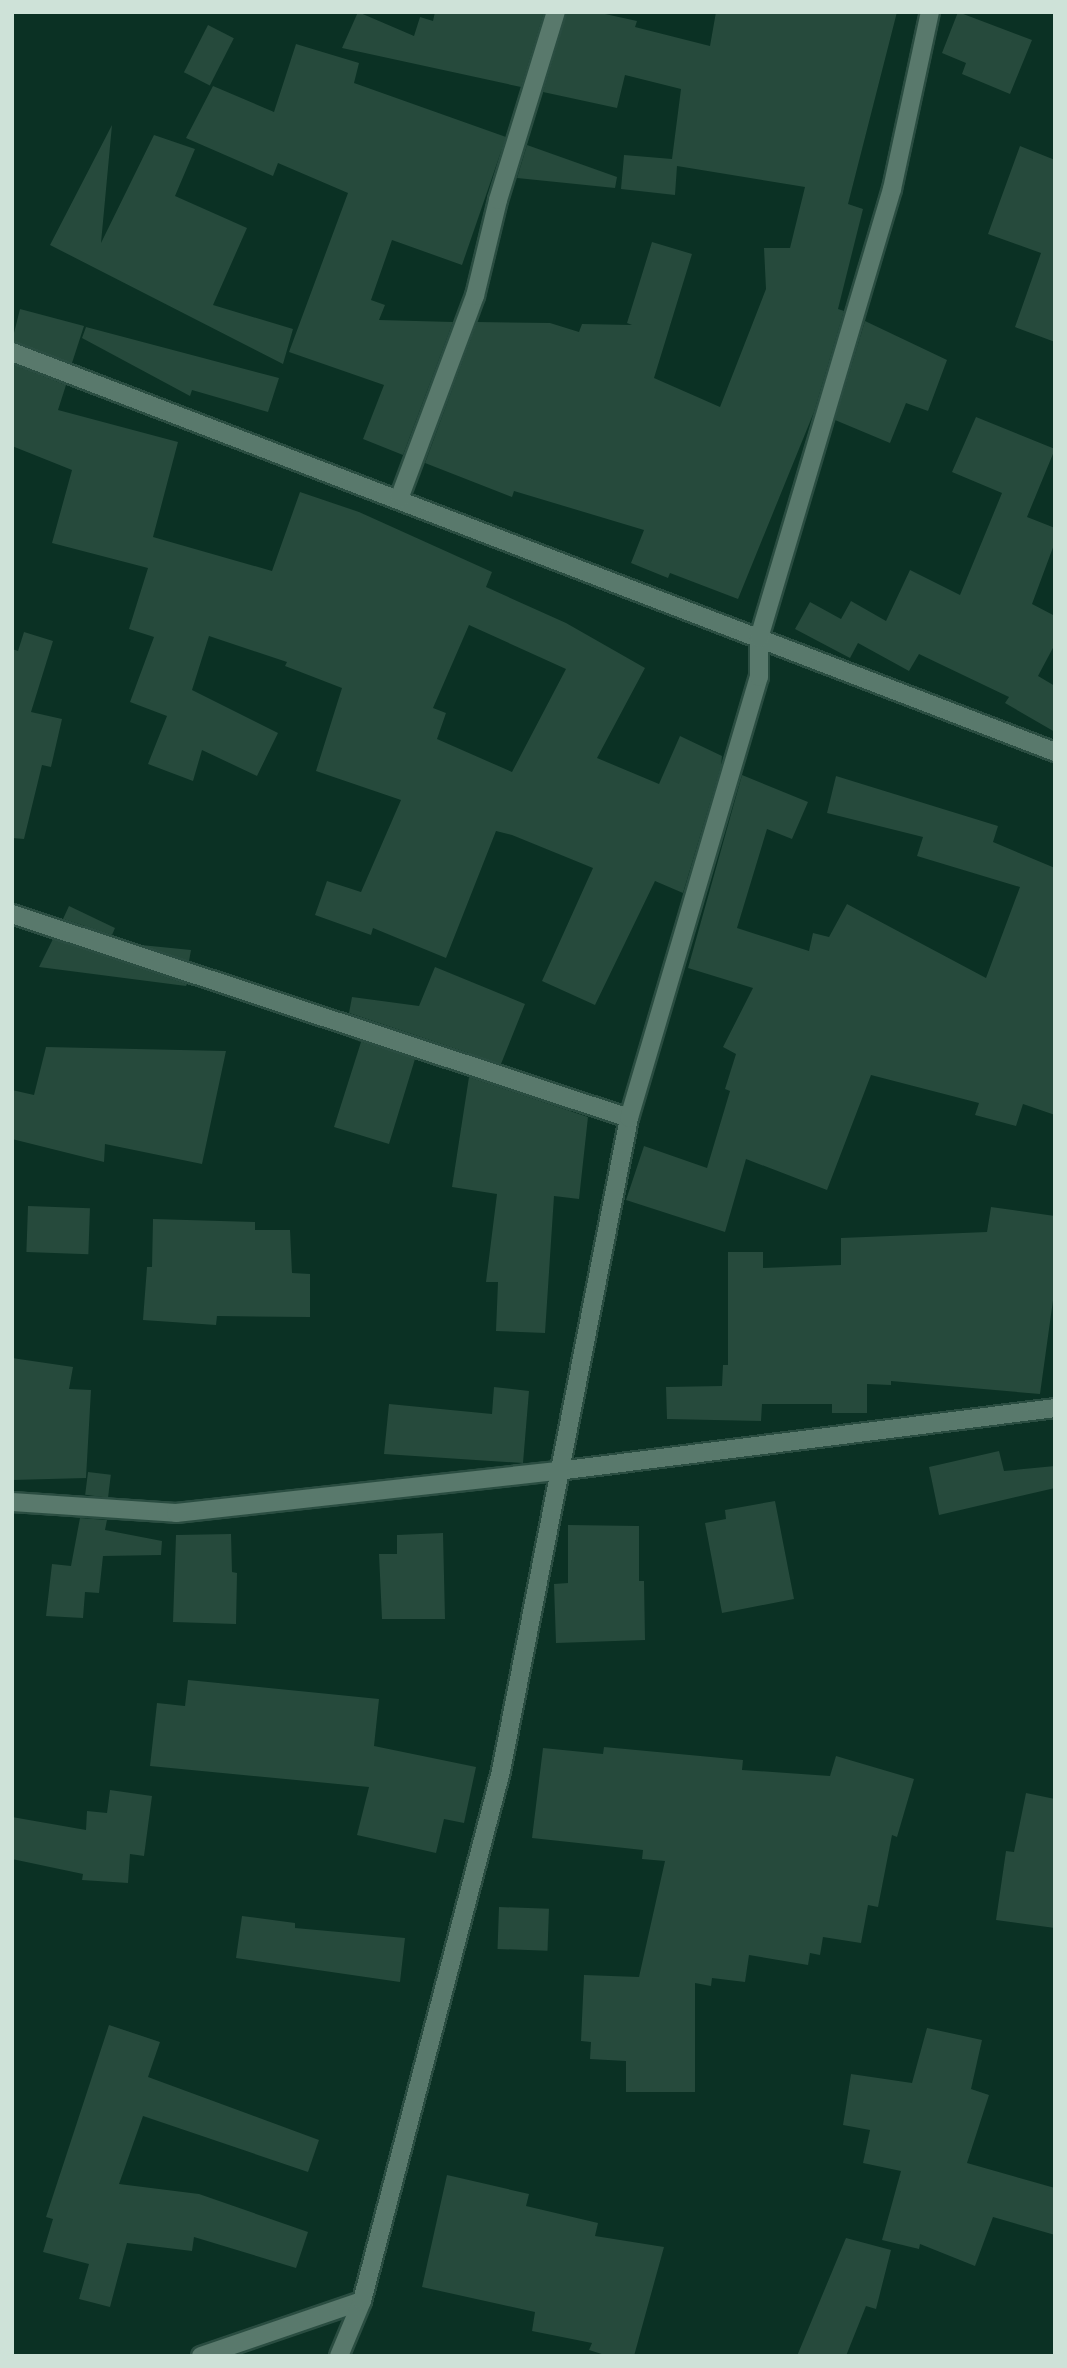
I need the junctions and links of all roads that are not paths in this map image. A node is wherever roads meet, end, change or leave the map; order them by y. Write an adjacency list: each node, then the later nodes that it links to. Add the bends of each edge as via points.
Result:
1 (556, 12): 4 (street, via 498,200 475,296)
2 (930, 12): 5 (street, via 892,189)
3 (12, 352): 4 (street)
4 (398, 499): 5 (street)
5 (759, 638): 6 (street); 8 (street, via 759,677)
6 (1055, 752)
7 (12, 914): 8 (street)
8 (629, 1118): 10 (street)
9 (1055, 1408): 10 (street)
10 (558, 1471): 11 (street, via 176,1513); 12 (street, via 500,1772)
11 (12, 1502)
12 (362, 2301): 13 (street); 14 (street)
13 (201, 2356)
14 (339, 2356)

